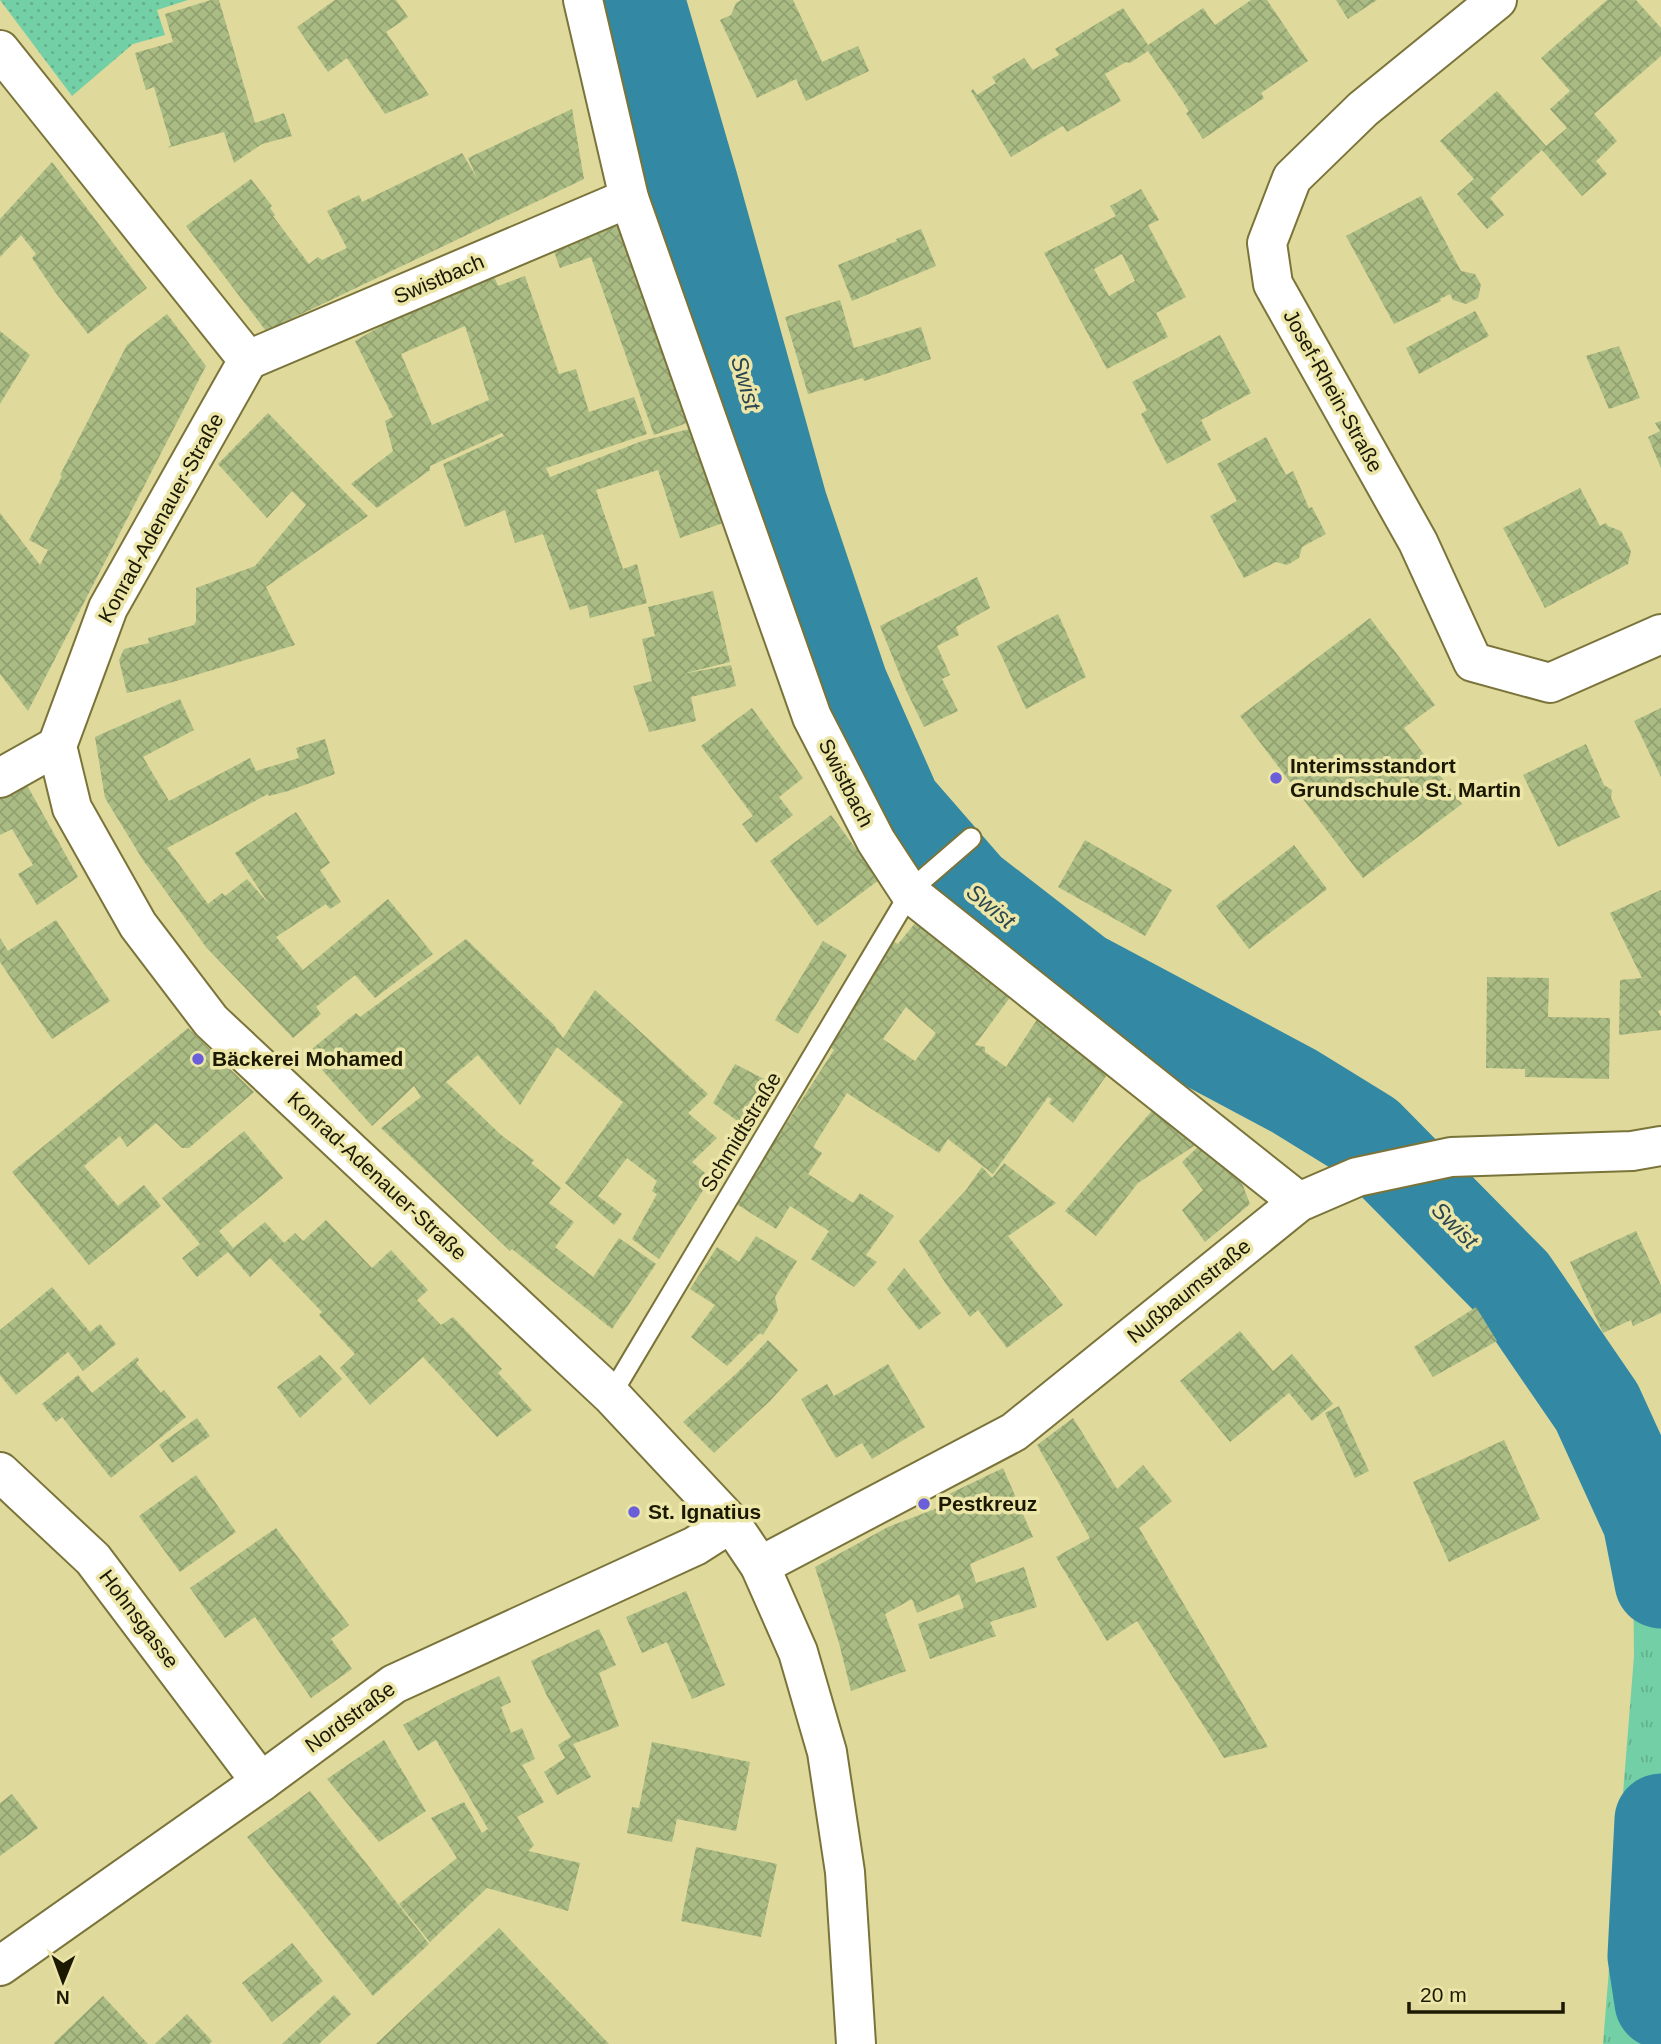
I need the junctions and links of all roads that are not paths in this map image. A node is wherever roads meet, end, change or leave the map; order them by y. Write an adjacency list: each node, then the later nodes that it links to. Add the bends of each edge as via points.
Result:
1 (583, 0): 4 (street, Swistbach)
2 (1497, 0): 6 (street, Josef-Rhein-Straße, via 1363,109 1292,178 1267,243 1273,284 1418,542 1473,662 1550,683)
3 (0, 50): 5 (street)
4 (629, 198): 5 (street, Swistbach); 10 (street, Swistbach, via 812,717 876,841)
5 (248, 360): 7 (street, Konrad-Adenauer-Straße, via 108,608)
6 (1661, 634)
7 (57, 746): 8 (street); 13 (street, Konrad-Adenauer-Straße, via 72,808 138,925 211,1021)
8 (0, 778)
9 (971, 838): 10 (lane, Schmidtstraße)
10 (915, 887): 12 (street, Swistbach); 13 (lane, Schmidtstraße)
11 (1661, 1146): 12 (street, Nußbaumstraße, via 1632,1151 1463,1155 1357,1178)
12 (1299, 1202): 16 (street, Nußbaumstraße, via 1014,1432)
13 (611, 1395): 15 (street, Konrad-Adenauer-Straße)
14 (0, 1472): 17 (street, Hohnsgasse, via 93,1559)
15 (732, 1523): 16 (street, Konrad-Adenauer-Straße); 17 (street, Nordstraße, via 695,1546 394,1684)
16 (760, 1566): 19 (street, Konrad-Adenauer-Straße, via 799,1652 827,1752 845,1872)
17 (261, 1782): 18 (street, Nordstraße)
18 (0, 1966)
19 (856, 2044)

